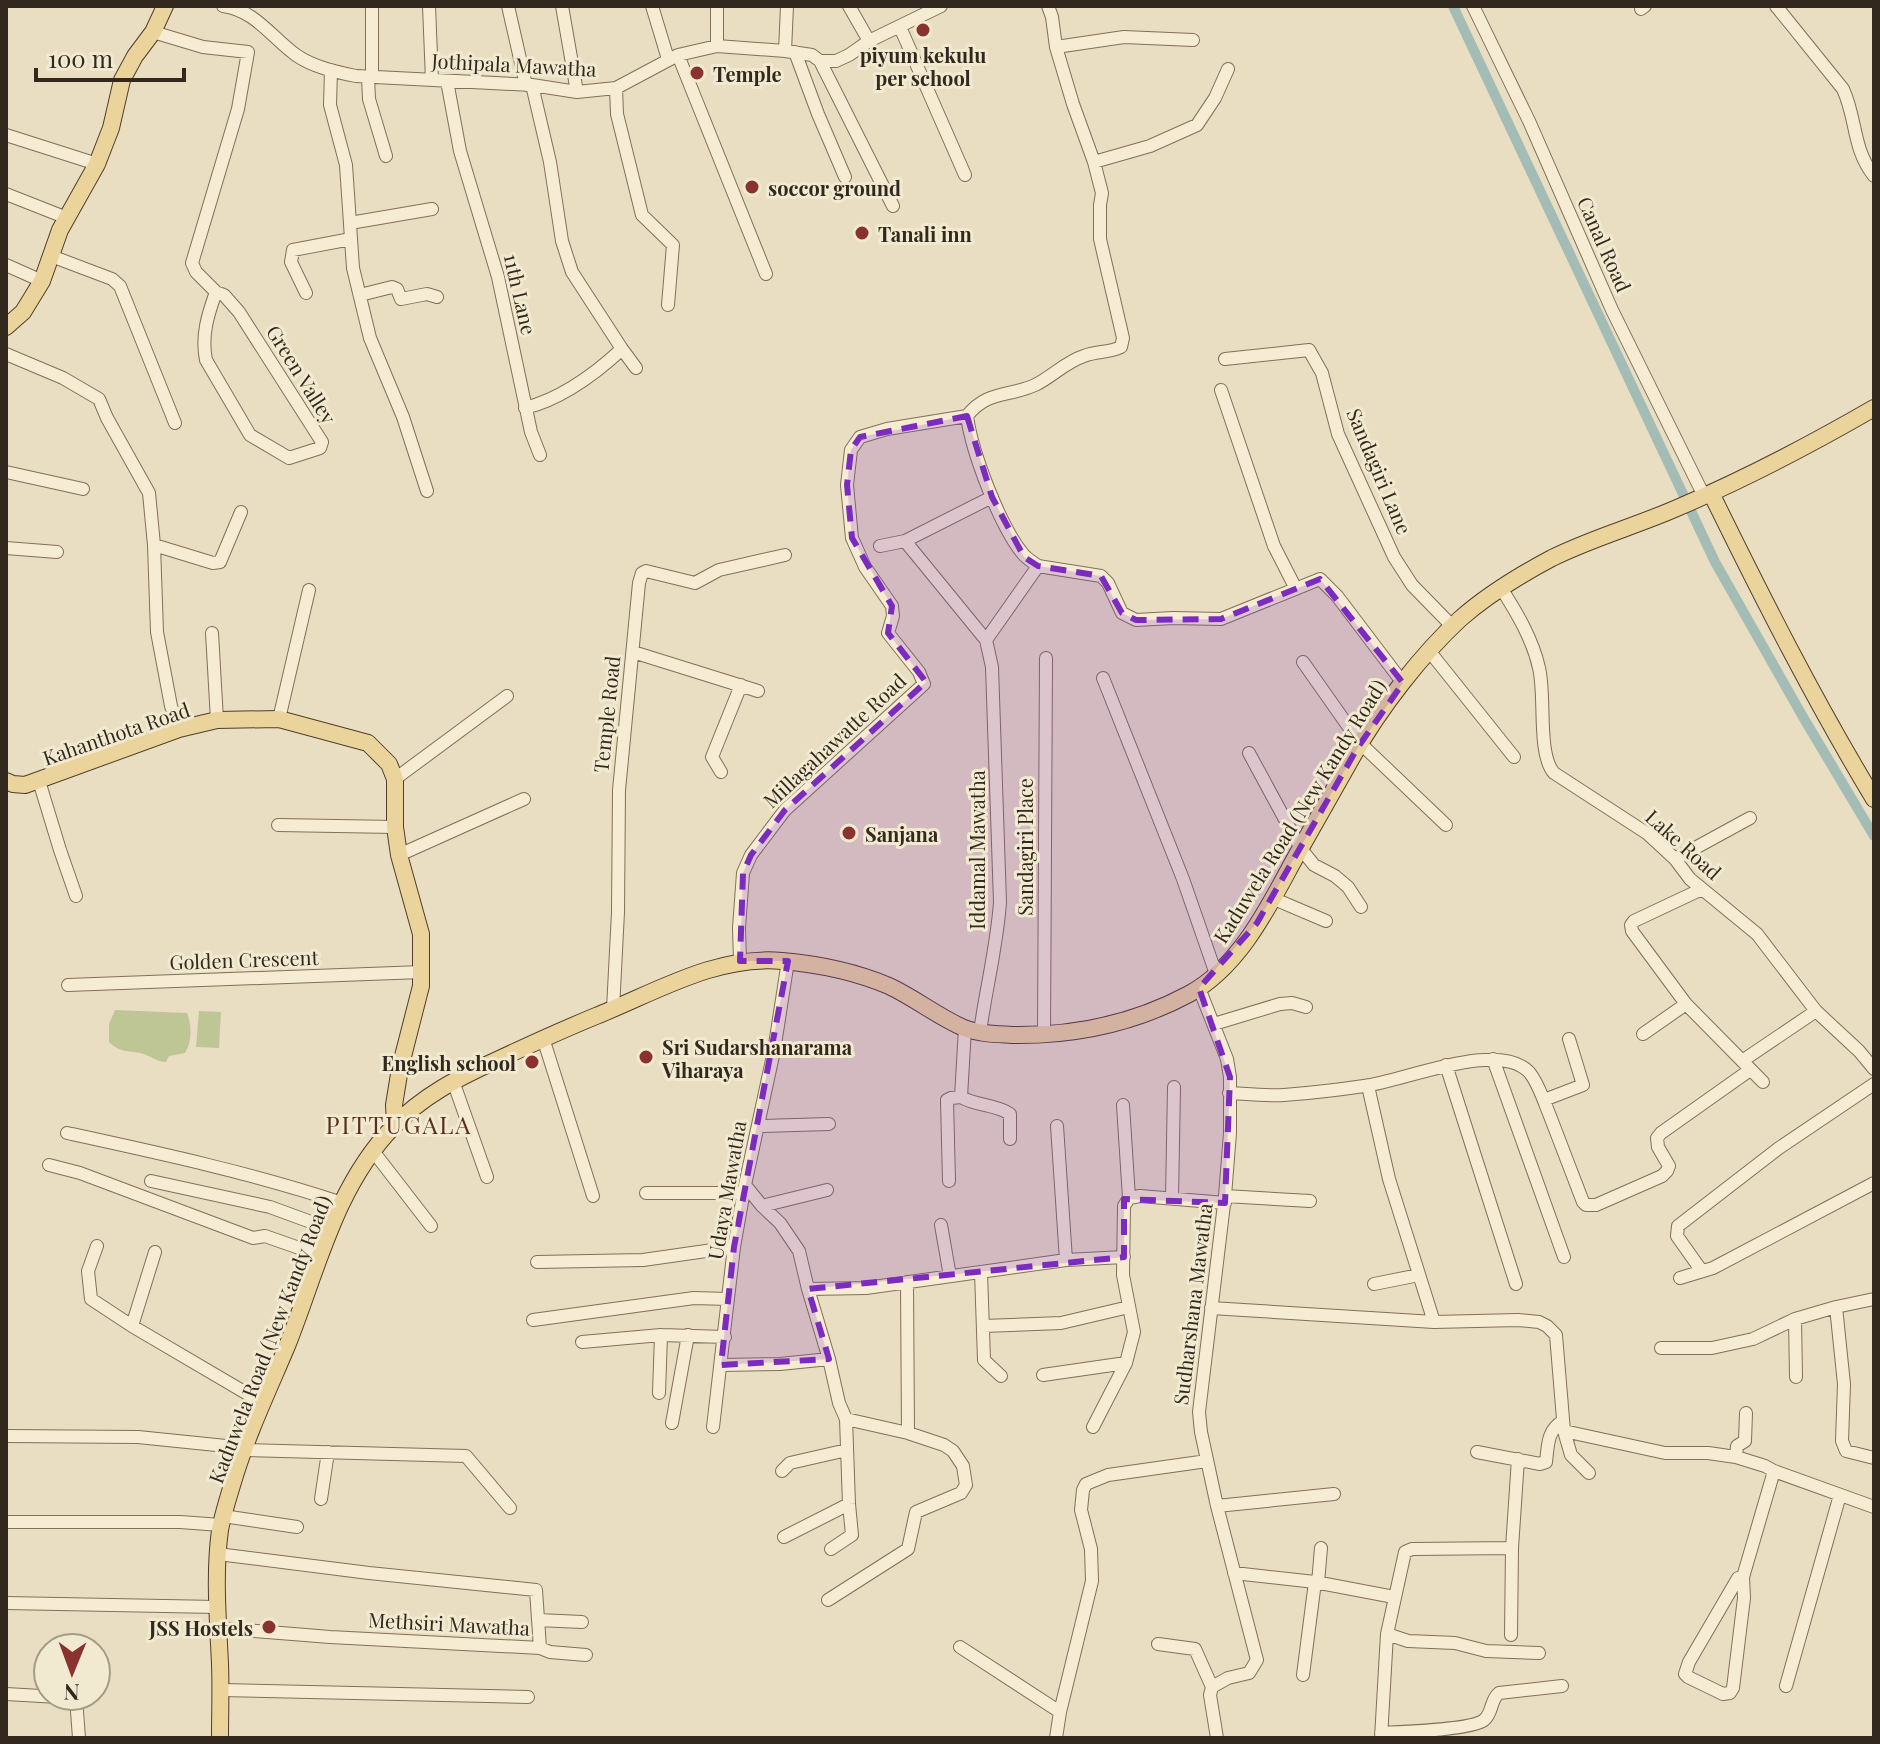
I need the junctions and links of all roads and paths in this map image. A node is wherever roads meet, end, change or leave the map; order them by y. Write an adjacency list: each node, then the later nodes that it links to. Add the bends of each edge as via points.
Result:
1 (223, 6): 15 (street, Jothipala Mawatha)
2 (372, 6): 27 (street)
3 (429, 6): 28 (street)
4 (508, 6): 30 (street)
5 (562, 6): 32 (street)
6 (652, 6): 23 (street)
7 (717, 6): 20 (street)
8 (787, 6): 22 (street)
9 (849, 6): 19 (street)
10 (941, 6): 16 (street)
11 (1048, 6): 21 (street)
12 (1473, 6): 69 (street, Canal Road)
13 (1776, 6): 38 (street, via 1843,89 1857,143)
14 (160, 8): 17 (main road)
15 (255, 12): 26 (street, Jothipala Mawatha, via 298,56)
16 (900, 27): 19 (street); 37 (street)
17 (153, 32): 36 (main road, via 122,80); 50 (street, Green Valley, via 203,47 248,52 238,109 192,263)
18 (1193, 40): 21 (street, via 1124,37)
19 (869, 41): 24 (street, via 836,61)
20 (717, 46): 22 (street, Jothipala Mawatha); 23 (street, Jothipala Mawatha)
21 (1056, 47): 35 (street)
22 (790, 52): 24 (street, Jothipala Mawatha); 39 (street)
23 (673, 57): 31 (street, Jothipala Mawatha); 48 (street)
24 (820, 61): 41 (street)
25 (1228, 69): 35 (street, via 1197,125)
26 (331, 70): 27 (street, Jothipala Mawatha); 44 (street, via 330,105 346,165)
27 (370, 77): 28 (street, Jothipala Mawatha); 34 (street, via 369,99)
28 (432, 80): 29 (street, Jothipala Mawatha)
29 (447, 81): 30 (street, Jothipala Mawatha); 61 (street, 11th Lane, via 460,151 498,277)
30 (529, 85): 32 (street, Jothipala Mawatha); 56 (street, via 572,272)
31 (616, 88): 32 (street, Jothipala Mawatha); 54 (street, via 617,114 642,215 673,245)
32 (577, 92)
33 (6, 135): 36 (street)
34 (386, 156)
35 (1094, 162): 63 (street, via 1102,193 1100,239 1121,347 1068,362 1033,386 985,400)
36 (97, 164): 43 (main road)
37 (965, 175)
38 (1874, 176)
39 (845, 177)
40 (6, 194): 43 (street)
41 (893, 206)
42 (432, 209): 44 (street)
43 (67, 218): 46 (main road)
44 (350, 223): 45 (street)
45 (351, 239): 51 (street, via 293,250 291,262); 52 (street)
46 (51, 256): 49 (main road); 64 (street, via 120,286)
47 (6, 265): 49 (street)
48 (766, 274)
49 (42, 281): 55 (main road, via 23,312)
50 (216, 292): 50 (street, Green Valley, via 206,323 206,360 250,435 289,458 320,448 322,442 254,335 231,302)
51 (306, 293)
52 (360, 295): 53 (street, via 392,287 401,299); 68 (street, via 370,338)
53 (437, 297)
54 (668, 305)
55 (6, 327)
56 (622, 349): 59 (street); 61 (street, via 580,382)
57 (6, 354): 73 (street, via 99,399 149,493)
58 (1225, 359): 82 (street, Sandagiri Lane, via 1309,350 1322,373 1338,434 1394,557 1412,585)
59 (636, 368)
60 (1221, 390): 80 (street, via 1274,546)
61 (525, 408): 65 (street, 11th Lane)
62 (1874, 408): 69 (main road, Kaduwela Road (New Kandy Road))
63 (967, 416): 70 (street); 118 (street, Millagahawatte Road, via 887,429 860,437 851,450 847,485 852,538 892,606 888,633 924,684 785,810 751,855 743,873)
64 (175, 423)
65 (540, 455)
66 (6, 472): 67 (street)
67 (83, 489)
68 (427, 491)
69 (1704, 496): 79 (main road, Kaduwela Road (New Kandy Road), via 1554,557); 105 (main road)
70 (992, 497): 72 (street); 78 (street, via 1024,557)
71 (241, 512): 73 (street, via 220,562)
72 (905, 541): 74 (street); 84 (street)
73 (154, 545): 96 (street, via 157,632)
74 (880, 546)
75 (6, 548): 76 (street)
76 (57, 552)
77 (785, 555): 85 (street, Temple Road, via 719,570 695,583 642,573)
78 (1038, 566): 80 (street, via 1101,576 1122,613 1136,620 1221,619); 84 (street)
79 (1501, 588): 82 (main road, Kaduwela Road (New Kandy Road)); 112 (street, Lake Road, via 1539,665 1548,767 1648,834)
80 (1296, 589): 90 (street, via 1320,579)
81 (309, 590): 94 (street)
82 (1453, 627): 86 (main road, Kaduwela Road (New Kandy Road))
83 (212, 633): 95 (street)
84 (986, 640): 129 (street, Iddamal Mawatha, via 992,667 1000,902 985,996)
85 (633, 652): 91 (street); 126 (street, Temple Road, via 619,790)
86 (1430, 652): 90 (main road, Kaduwela Road (New Kandy Road)); 99 (street)
87 (1046, 658): 131 (street, Sandagiri Place)
88 (1303, 662): 97 (street)
89 (1103, 678): 121 (street)
90 (1403, 683): 97 (main road, Kaduwela Road (New Kandy Road))
91 (741, 685): 92 (street); 100 (street, via 712,757)
92 (758, 691)
93 (507, 696): 101 (street)
94 (279, 719): 95 (main road, Kahanthota Road); 101 (main road, Kahanthota Road, via 368,743 389,764)
95 (217, 720): 96 (main road, Kahanthota Road)
96 (179, 729): 103 (main road, Kahanthota Road)
97 (1360, 743): 108 (street); 110 (main road, Kaduwela Road (New Kandy Road))
98 (1249, 753): 110 (street)
99 (1514, 757)
100 (721, 772)
101 (395, 779): 109 (main road)
102 (6, 781): 103 (main road, Kahanthota Road)
103 (39, 781): 114 (street)
104 (524, 799): 111 (street)
105 (1874, 799)
106 (1750, 818): 112 (street)
107 (278, 825): 109 (street)
108 (1446, 825)
109 (395, 827): 111 (main road)
110 (1301, 849): 115 (main road, Kaduwela Road (New Kandy Road)); 116 (street, via 1314,865 1348,887)
111 (399, 855): 120 (main road, via 421,934)
112 (1675, 859): 113 (street, Lake Road)
113 (1702, 889): 124 (street, via 1631,925); 127 (street, Lake Road, via 1757,934)
114 (76, 896)
115 (1272, 898): 117 (street); 121 (main road, Kaduwela Road (New Kandy Road))
116 (1361, 907)
117 (1326, 921)
118 (740, 961): 119 (main road, Kaduwela Road (New Kandy Road)); 126 (main road, Kaduwela Road (New Kandy Road))
119 (788, 961): 129 (main road, Kaduwela Road (New Kandy Road), via 890,987); 149 (street, Udaya Mawatha)
120 (422, 972): 122 (street, Golden Crescent); 147 (main road, via 400,1068)
121 (1216, 974): 123 (main road, Kaduwela Road (New Kandy Road))
122 (68, 985)
123 (1199, 988): 128 (street, Sudharshana Mawatha); 131 (main road, Kaduwela Road (New Kandy Road), via 1098,1028)
124 (1686, 1004): 130 (street); 136 (street)
125 (1306, 1007): 128 (street, via 1280,1004)
126 (613, 1009): 132 (main road, Kaduwela Road (New Kandy Road))
127 (1816, 1011): 136 (street); 137 (street, Lake Road)
128 (1214, 1024): 143 (street, Sudharshana Mawatha, via 1227,1059)
129 (972, 1030): 131 (main road, Kaduwela Road (New Kandy Road)); 144 (street, Iddamal Mawatha)
130 (1643, 1034)
131 (1044, 1035)
132 (543, 1038): 138 (main road, Kaduwela Road (New Kandy Road)); 162 (street)
133 (1569, 1039): 145 (street, via 1583,1085)
134 (1493, 1059): 135 (street); 145 (street, via 1529,1072); 177 (street)
135 (1446, 1065): 141 (street); 187 (street)
136 (1746, 1065): 139 (street); 145 (street, via 1657,1138 1669,1166 1662,1176 1596,1205 1583,1202)
137 (1874, 1069)
138 (453, 1081): 147 (main road, Kaduwela Road (New Kandy Road)); 155 (street)
139 (1763, 1082)
140 (1874, 1084): 180 (street, via 1678,1226 1677,1236)
141 (1368, 1086): 143 (street, via 1282,1096); 182 (street)
142 (1174, 1087): 164 (street)
143 (1229, 1093): 165 (street, Sudharshana Mawatha)
144 (961, 1097): 152 (street, via 1010,1114); 157 (street, via 947,1100)
145 (1544, 1100)
146 (1123, 1105): 163 (street)
147 (395, 1124): 153 (main road, Kaduwela Road (New Kandy Road))
148 (829, 1124): 149 (street)
149 (758, 1126): 159 (street, Udaya Mawatha)
150 (1057, 1126): 178 (street)
151 (67, 1133): 167 (street, via 178,1157)
152 (1010, 1139)
153 (373, 1151): 167 (main road, Kaduwela Road (New Kandy Road)); 170 (street)
154 (49, 1165): 175 (street, via 253,1238 265,1236)
155 (487, 1177)
156 (151, 1181): 171 (street, via 270,1207)
157 (949, 1181)
158 (1874, 1183): 180 (street)
159 (745, 1189): 161 (street); 168 (street); 173 (street, Udaya Mawatha)
160 (827, 1190): 168 (street)
161 (646, 1193)
162 (593, 1196)
163 (1129, 1198): 164 (street); 176 (street, via 1124,1206)
164 (1172, 1198): 165 (street)
165 (1225, 1199): 166 (street); 193 (street, Sudharshana Mawatha)
166 (1310, 1201)
167 (342, 1203): 171 (main road, Kaduwela Road (New Kandy Road))
168 (762, 1206): 188 (street, via 799,1251)
169 (941, 1225): 183 (street)
170 (431, 1226)
171 (330, 1229): 175 (main road, Kaduwela Road (New Kandy Road))
172 (97, 1246): 197 (street, via 88,1271 91,1299)
173 (734, 1247): 179 (street, via 643,1260); 189 (street, Udaya Mawatha)
174 (155, 1252): 197 (street)
175 (319, 1255): 211 (main road, Kaduwela Road (New Kandy Road))
176 (1124, 1257): 178 (street); 191 (street)
177 (1564, 1257)
178 (1066, 1260): 181 (street)
179 (537, 1262)
180 (1701, 1270): 184 (street)
181 (981, 1272): 183 (street); 198 (street)
182 (1419, 1275): 186 (street); 196 (street)
183 (950, 1276): 185 (street)
184 (1680, 1278)
185 (907, 1282): 188 (street); 218 (street)
186 (1374, 1284)
187 (1516, 1284)
188 (808, 1289): 204 (street)
189 (728, 1299): 195 (street, via 694,1298); 201 (street, Udaya Mawatha)
190 (1874, 1299): 192 (street)
191 (1129, 1307): 198 (street, via 1061,1323); 205 (street, via 1134,1332)
192 (1836, 1307): 194 (street); 225 (street, via 1844,1384 1842,1441 1846,1451)
193 (1211, 1308): 196 (street); 227 (street, Sudharshana Mawatha, via 1199,1412)
194 (1795, 1319): 203 (street, via 1726,1345); 209 (street)
195 (533, 1320)
196 (1434, 1322): 215 (street, via 1518,1320 1547,1326 1556,1335)
197 (132, 1326): 211 (street)
198 (983, 1326): 208 (street, via 984,1360)
199 (661, 1335): 200 (street); 202 (street); 210 (street)
200 (688, 1335): 201 (street); 214 (street)
201 (725, 1337): 206 (street, Udaya Mawatha)
202 (582, 1342)
203 (1661, 1348)
204 (829, 1359): 206 (street); 213 (street)
205 (1126, 1363): 207 (street); 217 (street)
206 (721, 1365): 216 (street, Udaya Mawatha)
207 (1043, 1375)
208 (1001, 1376)
209 (1796, 1377)
210 (659, 1393)
211 (263, 1403): 220 (main road, Kaduwela Road (New Kandy Road))
212 (1746, 1413): 224 (street, via 1745,1441 1737,1446)
213 (846, 1419): 218 (street); 221 (street)
214 (672, 1423)
215 (1563, 1426): 224 (street, via 1665,1453); 226 (street, via 1556,1425 1549,1435 1546,1462); 230 (street, via 1571,1455)
216 (713, 1427)
217 (1093, 1427)
218 (908, 1433): 250 (street, via 953,1451 966,1485 961,1493 916,1512 908,1549)
219 (6, 1436): 220 (street, via 138,1437)
220 (243, 1450): 222 (street); 238 (main road, Kaduwela Road (New Kandy Road))
221 (847, 1450): 228 (street, via 790,1463); 234 (street)
222 (328, 1452): 233 (street); 237 (street, via 466,1456)
223 (1477, 1452): 226 (street)
224 (1736, 1457): 229 (street)
225 (1874, 1458)
226 (1518, 1459): 243 (street)
227 (1207, 1461): 235 (street, Sudharshana Mawatha); 270 (street, via 1108,1475 1086,1484 1081,1510 1092,1581)
228 (782, 1471)
229 (1774, 1471): 232 (street); 247 (street)
230 (1589, 1473)
231 (1334, 1494): 235 (street)
232 (1840, 1495): 236 (street); 265 (street)
233 (321, 1499)
234 (849, 1504): 241 (street); 244 (street, via 852,1535)
235 (1217, 1506): 246 (street, Sudharshana Mawatha)
236 (1874, 1507)
237 (510, 1508)
238 (222, 1521): 239 (street); 240 (street); 245 (main road, Kaduwela Road (New Kandy Road))
239 (6, 1522)
240 (297, 1527)
241 (784, 1537)
242 (1321, 1548): 248 (street)
243 (1512, 1548): 249 (street, via 1412,1549 1405,1552); 257 (street)
244 (831, 1549)
245 (218, 1554): 252 (main road, Kaduwela Road (New Kandy Road)); 253 (street, Methsiri Mawatha, via 536,1590)
246 (1234, 1573): 248 (street); 266 (street, Sudharshana Mawatha, via 1257,1660 1249,1673)
247 (1743, 1577): 247 (street, via 1685,1674 1723,1694 1733,1688)
248 (1317, 1583): 249 (street); 263 (street)
249 (1394, 1597): 256 (street)
250 (828, 1600)
251 (6, 1603): 252 (street)
252 (217, 1607): 255 (main road, Kaduwela Road (New Kandy Road))
253 (538, 1620): 254 (street); 260 (street, Methsiri Mawatha)
254 (582, 1622)
255 (218, 1628): 260 (street, Methsiri Mawatha); 267 (main road, Kaduwela Road (New Kandy Road))
256 (1387, 1634): 261 (street, via 1486,1651); 272 (street)
257 (1511, 1635)
258 (1158, 1644): 266 (street, via 1195,1649)
259 (960, 1647): 270 (street)
260 (540, 1648): 262 (street)
261 (1539, 1653)
262 (586, 1655)
263 (1303, 1675)
264 (1562, 1686): 271 (street, via 1499,1693 1487,1718)
265 (1786, 1686)
266 (1212, 1687): 276 (street)
267 (221, 1690): 269 (street); 274 (main road, Kaduwela Road (New Kandy Road))
268 (6, 1694): 273 (street, via 76,1698)
269 (528, 1697)
270 (1060, 1712): 275 (street)
271 (1459, 1732): 272 (street)
272 (1381, 1736)
273 (79, 1738)
274 (220, 1738)
275 (1056, 1738)
276 (1217, 1738)

